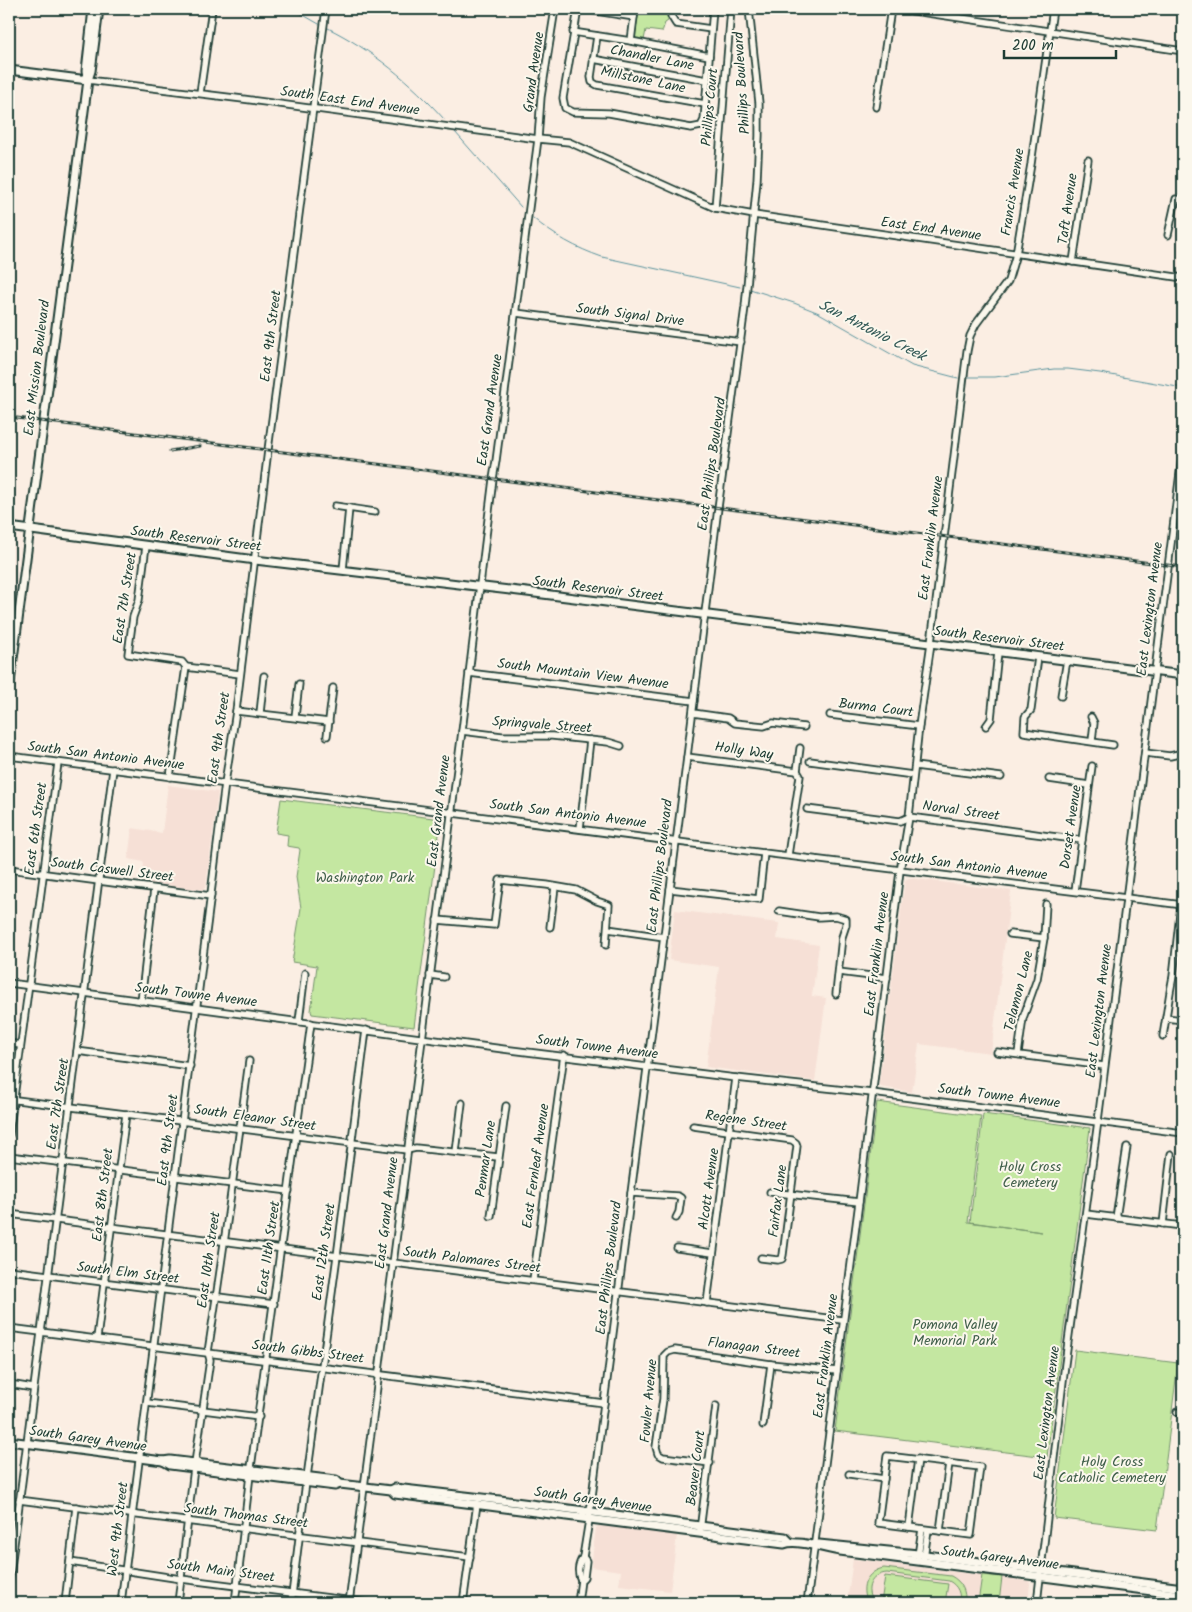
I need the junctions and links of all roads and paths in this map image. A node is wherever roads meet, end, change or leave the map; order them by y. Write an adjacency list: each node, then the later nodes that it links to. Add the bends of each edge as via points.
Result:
1 (93, 9): 27 (main road, East Mission Boulevard, via 86,71)
2 (99, 9): 27 (main road, East Mission Boulevard)
3 (212, 9): 29 (street)
4 (326, 9): 32 (street, East 9th Street)
5 (556, 9): 33 (street, Grand Avenue, via 541,96)
6 (578, 9): 19 (street)
7 (583, 9): 17 (street)
8 (635, 9): 17 (street)
9 (672, 9): 18 (street, via 671,16 676,24)
10 (713, 9): 18 (street)
11 (731, 9): 37 (street, Phillips Court)
12 (749, 9): 38 (street, Phillips Boulevard, via 759,103)
13 (891, 9): 31 (street)
14 (900, 9): 16 (street)
15 (1053, 9): 20 (street, Francis Avenue)
16 (934, 11): 20 (street)
17 (634, 17): 22 (street)
18 (711, 30): 24 (street)
19 (573, 32): 21 (street); 30 (street, via 563,98 565,108 573,112 609,113 691,128 701,126)
20 (1050, 32): 23 (street); 40 (street, Francis Avenue)
21 (597, 36): 22 (street); 25 (street, Millstone Lane)
22 (631, 41): 24 (street)
23 (1183, 51)
24 (709, 56): 28 (street)
25 (593, 60): 28 (street, Chandler Lane); 30 (street, Millstone Lane, via 591,77 596,85)
26 (9, 70): 27 (main road, South East End Avenue)
27 (88, 80): 29 (street, South East End Avenue); 51 (main road, East Mission Boulevard)
28 (707, 80): 30 (street)
29 (200, 93): 32 (street, South East End Avenue)
30 (705, 104)
31 (876, 107)
32 (313, 108): 33 (street, South East End Avenue); 53 (street, East 9th Street)
33 (538, 139): 35 (street, South East End Avenue, via 569,142); 43 (street, East Grand Avenue)
34 (1088, 160): 41 (street, Taft Avenue)
35 (678, 192): 37 (street, East End Avenue)
36 (1183, 200): 39 (street, via 1176,199)
37 (715, 208): 38 (street, East End Avenue)
38 (754, 216): 40 (street, East End Avenue); 44 (street, East Phillips Boulevard)
39 (1168, 235)
40 (1016, 254): 41 (street, East End Avenue); 45 (street, Francis Avenue, via 1008,281 970,336)
41 (1073, 262): 42 (street, East End Avenue)
42 (1183, 278)
43 (516, 313): 44 (street, South Signal Drive); 55 (street, East Grand Avenue)
44 (741, 342): 56 (street, East Phillips Boulevard)
45 (965, 367): 58 (street, East Franklin Avenue)
46 (1183, 449): 63 (street, East Lexington Avenue)
47 (335, 506): 48 (street)
48 (349, 508): 49 (street); 54 (street)
49 (375, 512)
50 (9, 527): 51 (main road, South Reservoir Street)
51 (29, 530): 52 (main road, South Reservoir Street); 57 (main road, East Mission Boulevard)
52 (146, 546): 53 (main road, South Reservoir Street); 62 (street, East 7th Street, via 128,654 182,662)
53 (255, 560): 54 (main road, South Reservoir Street); 65 (street, East 9th Street)
54 (343, 570): 55 (main road, South Reservoir Street)
55 (480, 587): 56 (main road, South Reservoir Street); 64 (street, East Grand Avenue)
56 (705, 615): 58 (main road, South Reservoir Street); 72 (street, East Phillips Boulevard)
57 (12, 642): 70 (main road, East Mission Boulevard)
58 (931, 643): 59 (main road, South Reservoir Street); 80 (street, East Franklin Avenue)
59 (998, 652): 60 (main road, South Reservoir Street); 81 (street, via 991,719)
60 (1038, 657): 61 (main road, South Reservoir Street); 86 (street, via 1031,710 1025,717 1024,732)
61 (1067, 660): 63 (main road, South Reservoir Street); 71 (street)
62 (186, 667): 65 (street); 101 (street)
63 (1154, 671): 66 (main road, South Reservoir Street); 90 (street, East Lexington Avenue)
64 (469, 673): 72 (street, South Mountain View Avenue); 83 (street, East Grand Avenue)
65 (240, 674): 73 (street, East 9th Street)
66 (1183, 674)
67 (264, 676): 75 (street)
68 (299, 684): 77 (street)
69 (333, 688): 79 (street)
70 (9, 690)
71 (1061, 696)
72 (694, 700): 74 (street, East Phillips Boulevard)
73 (236, 711): 75 (street); 104 (street, East 9th Street)
74 (693, 712): 82 (street, via 728,718 735,723 764,726 773,722); 93 (street, East Phillips Boulevard)
75 (260, 714): 77 (street)
76 (830, 715): 80 (street, Burma Court)
77 (295, 717): 79 (street)
78 (1091, 717): 86 (street, via 1094,723)
79 (329, 722): 84 (street)
80 (919, 726): 96 (street, East Franklin Avenue)
81 (986, 726)
82 (804, 727)
83 (462, 731): 85 (street, Springvale Street); 107 (street, East Grand Avenue)
84 (327, 736)
85 (590, 740): 88 (street, Springvale Street); 109 (street)
86 (1092, 741): 87 (street)
87 (1113, 744)
88 (621, 746)
89 (800, 748): 99 (street)
90 (1145, 753): 91 (street, via 1170,756); 123 (street, East Lexington Avenue)
91 (1183, 753)
92 (9, 756): 95 (street, South San Antonio Avenue)
93 (687, 757): 99 (street, Holly Way); 110 (street, East Phillips Boulevard)
94 (810, 761): 100 (street)
95 (58, 763): 98 (street, South San Antonio Avenue); 116 (street, East 6th Street)
96 (914, 766): 100 (street, East Franklin Avenue); 102 (street)
97 (1092, 766): 105 (street, Dorset Avenue)
98 (113, 770): 101 (street, South San Antonio Avenue); 117 (street, East 7th Street)
99 (797, 771): 113 (street, via 800,776)
100 (914, 775): 108 (street, East Franklin Avenue)
101 (170, 777): 104 (street, South San Antonio Avenue)
102 (1000, 777)
103 (1049, 779): 105 (street)
104 (225, 783): 107 (street, South San Antonio Avenue); 122 (street, East 9th Street)
105 (1089, 785): 111 (street, Dorset Avenue)
106 (807, 808): 108 (street, Norval Street, via 900,821)
107 (451, 812): 109 (street, South San Antonio Avenue); 127 (street, East Grand Avenue)
108 (909, 817): 111 (street, Norval Street); 115 (street, East Franklin Avenue)
109 (580, 829): 110 (street, South San Antonio Avenue)
110 (676, 840): 112 (street, South San Antonio Avenue); 120 (street, East Phillips Boulevard)
111 (1082, 840): 121 (street, Dorset Avenue)
112 (764, 853): 113 (street, South San Antonio Avenue); 120 (street, via 759,899)
113 (788, 854): 115 (street, South San Antonio Avenue)
114 (9, 870): 116 (street, South Caswell Street)
115 (900, 870): 121 (street, South San Antonio Avenue); 138 (street, East Franklin Avenue)
116 (43, 874): 117 (street, South Caswell Street); 140 (street, East 6th Street)
117 (99, 881): 119 (street, South Caswell Street); 141 (street, East 7th Street)
118 (555, 887): 127 (street, via 500,880 494,925); 128 (street); 129 (street, via 576,890 610,905)
119 (154, 889): 122 (street, South Caswell Street); 143 (street)
120 (670, 889): 131 (street, East Phillips Boulevard)
121 (1075, 892): 123 (street, South San Antonio Avenue)
122 (211, 896): 144 (street, East 9th Street)
123 (1126, 897): 125 (street, South San Antonio Avenue); 161 (street, East Lexington Avenue)
124 (1046, 904): 132 (street, Telamon Lane)
125 (1182, 905): 145 (street)
126 (779, 911): 134 (street, via 846,919)
127 (437, 920): 136 (street, East Grand Avenue)
128 (550, 927)
129 (608, 929): 131 (street); 133 (street)
130 (1010, 934): 132 (street)
131 (664, 937): 160 (street, East Phillips Boulevard)
132 (1044, 938): 156 (street, Telamon Lane, via 1037,979 1023,1018)
133 (606, 945)
134 (839, 972): 138 (street); 142 (street)
135 (305, 973): 147 (street)
136 (430, 975): 137 (street); 151 (street, East Grand Avenue)
137 (444, 977)
138 (886, 978): 163 (street, East Franklin Avenue)
139 (9, 983): 140 (street, South Towne Avenue)
140 (28, 986): 141 (street, South Towne Avenue); 153 (street, East 6th Street)
141 (84, 994): 143 (street, South Towne Avenue); 154 (street, East 7th Street)
142 (836, 994)
143 (141, 1001): 144 (street, South Towne Avenue)
144 (198, 1008): 147 (street, South Towne Avenue); 159 (street, East 9th Street)
145 (1166, 1018): 146 (street); 150 (street)
146 (1183, 1020)
147 (299, 1021): 148 (street, South Towne Avenue)
148 (310, 1023): 149 (street, South Towne Avenue); 176 (street, East 11th Street)
149 (366, 1030): 151 (street, South Towne Avenue); 177 (street, East 12th Street)
150 (1163, 1036)
151 (421, 1038): 157 (street, South Towne Avenue); 180 (street, East Grand Avenue)
152 (9, 1043): 153 (street)
153 (20, 1045): 164 (street, East 6th Street)
154 (77, 1051): 159 (street); 166 (street, East 7th Street)
155 (996, 1052): 156 (street)
156 (1018, 1054): 161 (street)
157 (564, 1055): 160 (street, South Towne Avenue); 213 (street, East Fernleaf Avenue)
158 (249, 1061): 172 (street, East 10th Street)
159 (190, 1066): 169 (street, East 9th Street)
160 (647, 1066): 162 (street, South Towne Avenue); 191 (street, East Phillips Boulevard)
161 (1104, 1066): 170 (street, East Lexington Avenue)
162 (736, 1078): 163 (street, South Towne Avenue); 173 (street, Alcott Avenue)
163 (872, 1093): 170 (street, South Towne Avenue); 193 (street, East Franklin Avenue)
164 (11, 1099): 166 (street, South Eleanor Street); 175 (street, East 6th Street)
165 (462, 1103): 181 (street)
166 (70, 1106): 168 (street, South Eleanor Street); 185 (street, East 7th Street)
167 (506, 1106): 184 (street, Penmar Lane)
168 (126, 1114): 169 (street, South Eleanor Street); 186 (street, East 8th Street)
169 (183, 1120): 172 (street, South Eleanor Street); 187 (street, East 9th Street)
170 (1098, 1121): 174 (street, South Towne Avenue); 195 (street, East Lexington Avenue)
171 (692, 1126): 173 (street, Regene Street)
172 (240, 1128): 176 (street, South Eleanor Street); 188 (street, East 10th Street)
173 (730, 1131): 178 (street, Regene Street); 207 (street, Alcott Avenue)
174 (1183, 1133)
175 (9, 1135)
176 (296, 1136): 177 (street, South Eleanor Street); 189 (street, East 11th Street)
177 (351, 1143): 180 (street, South Eleanor Street); 208 (street, East 12th Street)
178 (796, 1143): 192 (street, Fairfax Lane)
179 (1126, 1147): 198 (street)
180 (407, 1150): 181 (street, South Eleanor Street); 210 (street, East Grand Avenue)
181 (456, 1152): 184 (street, South Eleanor Street)
182 (1171, 1154): 200 (street)
183 (9, 1156): 185 (street)
184 (498, 1157): 196 (street, Penmar Lane)
185 (62, 1163): 186 (street); 199 (street, East 7th Street)
186 (119, 1170): 187 (street); 201 (street, East 8th Street)
187 (175, 1177): 188 (street); 203 (street, East 9th Street)
188 (233, 1184): 189 (street); 204 (street, East 10th Street)
189 (289, 1191): 206 (street, East 11th Street)
190 (770, 1192): 192 (street)
191 (631, 1193): 197 (street, via 678,1196 681,1198); 216 (street, East Phillips Boulevard)
192 (791, 1194): 193 (street); 209 (street, Fairfax Lane, via 784,1255 778,1260)
193 (859, 1202): 220 (street, East Franklin Avenue)
194 (9, 1214): 199 (street, South Palomares Street)
195 (1086, 1214): 198 (street); 273 (street, East Lexington Avenue)
196 (491, 1216)
197 (676, 1218)
198 (1116, 1218): 200 (street)
199 (55, 1219): 201 (street, South Palomares Street); 212 (street, East 7th Street)
200 (1163, 1224): 202 (street)
201 (112, 1226): 203 (street, South Palomares Street); 214 (street, East 8th Street)
202 (1182, 1226)
203 (169, 1233): 204 (street, South Palomares Street); 215 (street, East 9th Street)
204 (223, 1241): 206 (street, South Palomares Street); 217 (street, East 10th Street)
205 (677, 1248): 207 (street)
206 (280, 1249): 208 (street, South Palomares Street); 219 (street, East 11th Street)
207 (713, 1253): 218 (street, Alcott Avenue)
208 (337, 1256): 210 (street, South Palomares Street); 229 (street, East 12th Street)
209 (761, 1258)
210 (393, 1262): 213 (street, South Palomares Street); 231 (street, East Grand Avenue)
211 (9, 1270): 212 (street, South Elm Street)
212 (49, 1276): 214 (street, South Elm Street); 222 (street, East 7th Street)
213 (533, 1280): 216 (street, South Palomares Street)
214 (104, 1283): 215 (street, South Elm Street); 223 (street, East 8th Street)
215 (161, 1289): 217 (street, South Elm Street); 224 (street, East 9th Street)
216 (618, 1290): 218 (street, South Palomares Street); 235 (street, East Phillips Boulevard)
217 (217, 1297): 219 (street, South Elm Street); 225 (street, East 10th Street)
218 (706, 1303): 220 (street, South Palomares Street)
219 (274, 1304): 227 (street, East 11th Street)
220 (842, 1320): 230 (street, East Franklin Avenue)
221 (9, 1328): 222 (street, South Gibbs Street)
222 (41, 1332): 223 (street, South Gibbs Street); 233 (street, East 7th Street)
223 (97, 1338): 224 (street, South Gibbs Street)
224 (154, 1346): 225 (street, South Gibbs Street); 234 (street, East 9th Street)
225 (208, 1352): 227 (street, South Gibbs Street); 237 (street, East 10th Street, via 210,1360)
226 (668, 1352): 228 (street, Flanagan Street, via 675,1350); 244 (street, Fowler Avenue, via 664,1356 658,1454)
227 (267, 1360): 229 (street, South Gibbs Street); 238 (street, East 11th Street)
228 (771, 1364): 230 (street, Flanagan Street); 239 (street)
229 (321, 1367): 231 (street, South Gibbs Street); 250 (street, East 12th Street)
230 (837, 1371): 268 (street, East Franklin Avenue)
231 (380, 1374): 235 (street, South Gibbs Street, via 454,1381); 251 (street, East Grand Avenue)
232 (9, 1384): 233 (street)
233 (34, 1388): 241 (street, East 7th Street)
234 (147, 1403): 237 (street); 242 (street, East 9th Street)
235 (604, 1403): 259 (street, East Phillips Boulevard)
236 (716, 1406): 244 (street, Beaver Court)
237 (203, 1410): 238 (street); 246 (street, East 10th Street)
238 (259, 1417): 247 (street, East 11th Street)
239 (763, 1425)
240 (9, 1441): 241 (main road, South Garey Avenue)
241 (27, 1443): 242 (main road, South Garey Avenue); 253 (street, East 7th Street)
242 (139, 1458): 246 (main road, South Garey Avenue); 258 (street, West 9th Street)
243 (918, 1459): 245 (street); 249 (street, via 887,1456); 261 (street)
244 (710, 1462): 264 (street, Beaver Court)
245 (949, 1463): 265 (street); 265 (street, via 980,1467 971,1535)
246 (195, 1466): 247 (main road, South Garey Avenue); 260 (street, East 10th Street)
247 (251, 1473): 250 (main road, South Garey Avenue); 262 (street, East 11th Street)
248 (848, 1474): 249 (street)
249 (884, 1479): 261 (street, via 878,1524)
250 (306, 1480): 251 (main road, South Garey Avenue); 266 (street, East 12th Street)
251 (364, 1487): 252 (main road, South Garey Avenue); 267 (street, East Grand Avenue)
252 (391, 1490): 254 (main road, South Garey Avenue, via 395,1494); 256 (main road, South Garey Avenue)
253 (19, 1500): 255 (street, South Thomas Street); 275 (street, East 7th Street)
254 (477, 1504): 257 (main road, South Garey Avenue); 269 (street)
255 (76, 1507): 258 (street, South Thomas Street); 271 (street)
256 (555, 1508): 257 (main road); 259 (main road, South Garey Avenue)
257 (542, 1513): 259 (main road, South Garey Avenue)
258 (132, 1514): 260 (street, South Thomas Street); 272 (street, West 9th Street)
259 (590, 1516): 264 (main road, South Garey Avenue); 288 (street, East Phillips Boulevard, via 580,1561)
260 (188, 1522): 262 (street, South Thomas Street); 274 (street, East 10th Street)
261 (909, 1527): 263 (street)
262 (244, 1529): 266 (street, South Thomas Street); 276 (street, East 11th Street)
263 (925, 1529): 265 (street); 270 (street)
264 (700, 1530): 268 (main road, South Garey Avenue, via 785,1537 790,1542)
265 (940, 1531)
266 (300, 1536): 267 (street, South Thomas Street); 278 (street, East 12th Street)
267 (357, 1542): 269 (street, South Thomas Street); 280 (street, East Grand Avenue)
268 (814, 1545): 270 (main road, South Garey Avenue, via 840,1551); 289 (street, East Franklin Avenue)
269 (470, 1557): 287 (street)
270 (921, 1558): 273 (main road, South Garey Avenue)
271 (70, 1562): 272 (street, South Main Street); 281 (street)
272 (125, 1571): 274 (street, South Main Street); 282 (street, West 9th Street)
273 (1041, 1573): 277 (main road, South Garey Avenue); 279 (main road, South Garey Avenue); 290 (street, East Lexington Avenue)
274 (181, 1579): 276 (street, South Main Street); 283 (street, East 10th Street)
275 (9, 1583)
276 (238, 1586): 278 (street, South Main Street); 284 (street, East 11th Street)
277 (1183, 1588)
278 (292, 1593): 280 (street, South Main Street); 285 (street, East 12th Street)
279 (1183, 1594)
280 (350, 1602): 286 (street, South Main Street)
281 (65, 1603)
282 (121, 1603)
283 (178, 1603)
284 (235, 1603)
285 (291, 1603)
286 (369, 1603)
287 (463, 1603)
288 (578, 1603)
289 (807, 1603)
290 (1037, 1603)

